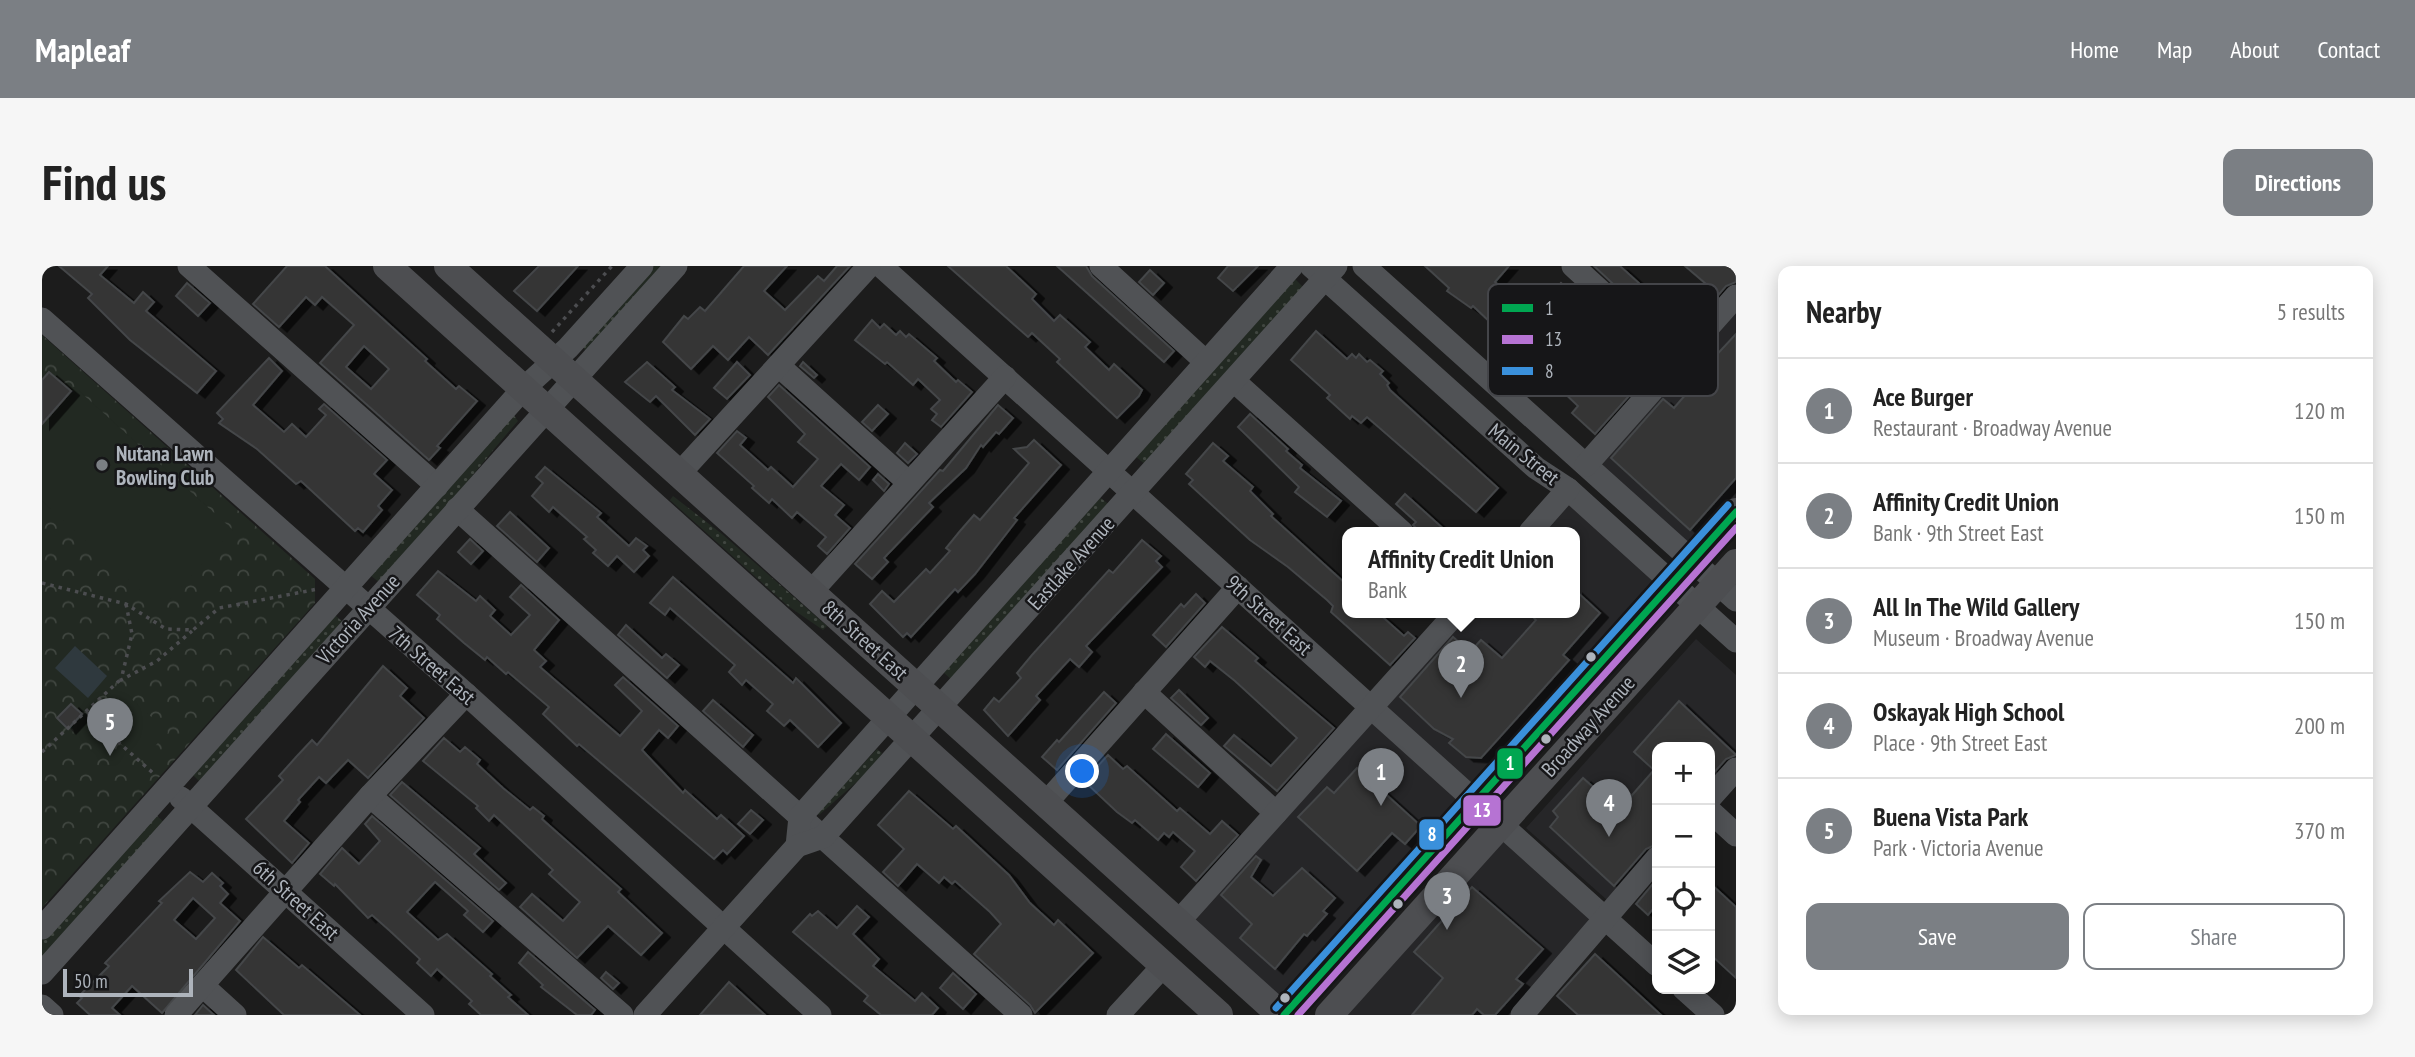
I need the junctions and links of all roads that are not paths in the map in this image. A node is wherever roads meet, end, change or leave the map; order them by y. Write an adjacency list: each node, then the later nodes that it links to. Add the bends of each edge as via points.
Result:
1 (189, 266): 31 (street)
2 (387, 266): 23 (main road, 8th Street East)
3 (448, 266): 19 (main road, 8th Street East)
4 (642, 266): 19 (street, Victoria Avenue)
5 (676, 266): 19 (street, Victoria Avenue)
6 (869, 266): 18 (street)
7 (881, 266): 20 (street, 9th Street East)
8 (1101, 266): 17 (street)
9 (1292, 266): 17 (street, Eastlake Avenue)
10 (1364, 266): 21 (street, Main Street)
11 (1573, 266): 13 (street)
12 (1325, 270): 22 (street, Eastlake Avenue); 32 (street, Main Street, via 1536,468)
13 (1593, 284)
14 (1736, 296): 15 (street)
15 (1718, 316)
16 (42, 319): 39 (street, 7th Street East)
17 (1206, 362): 28 (street, Eastlake Avenue)
18 (779, 366): 29 (street); 30 (street)
19 (564, 370): 23 (street, Victoria Avenue); 26 (street, Victoria Avenue); 29 (main road, 8th Street East)
20 (1005, 377): 28 (street, 9th Street East); 30 (street)
21 (1488, 377)
22 (1234, 381): 33 (street, Eastlake Avenue); 36 (street)
23 (523, 389): 26 (main road, 8th Street East); 31 (street, Victoria Avenue)
24 (1509, 396): 27 (street, Main Street)
25 (1646, 396): 27 (street)
26 (547, 410): 34 (street, Victoria Avenue); 53 (main road, 8th Street East)
27 (1586, 465): 38 (street, Main Street)
28 (1108, 470): 33 (street, 9th Street East); 48 (street, Eastlake Avenue)
29 (679, 474): 43 (main road, 8th Street East)
30 (909, 483): 43 (street)
31 (437, 486): 39 (street, Victoria Avenue)
32 (1568, 489): 37 (street); 41 (street, Main Street)
33 (1134, 494): 42 (street, 9th Street East); 52 (street, Eastlake Avenue)
34 (457, 509): 45 (street, Victoria Avenue); 64 (street)
35 (1736, 512): 38 (main road, Broadway Avenue)
36 (1396, 527)
37 (1534, 527)
38 (1692, 560): 40 (street, Main Street); 41 (main road, Broadway Avenue)
39 (338, 582): 45 (street, 7th Street East); 56 (street, Victoria Avenue)
40 (1730, 582): 44 (main road, Broadway Avenue)
41 (1672, 583): 44 (street, Main Street); 59 (main road, Broadway Avenue)
42 (1238, 587): 49 (street); 51 (street, 9th Street East)
43 (811, 592): 48 (main road, 8th Street East)
44 (1698, 606): 47 (street, Main Street); 65 (main road, Broadway Avenue)
45 (367, 608): 50 (street, 7th Street East); 61 (street, Victoria Avenue)
46 (1451, 618): 51 (street)
47 (1736, 641)
48 (915, 686): 52 (main road, 8th Street East); 53 (street, Eastlake Avenue)
49 (1144, 692): 60 (street); 62 (street)
50 (466, 694): 58 (street); 74 (street, 7th Street East)
51 (1370, 706): 59 (street, 9th Street East); 62 (street)
52 (940, 708): 54 (street, Eastlake Avenue); 60 (main road, 8th Street East)
53 (889, 718): 54 (main road, 8th Street East); 64 (street, Eastlake Avenue)
54 (912, 738): 67 (street, Eastlake Avenue); 76 (main road, 8th Street East)
55 (1736, 769): 57 (street)
56 (175, 778): 61 (street, 6th Street East); 73 (street, Victoria Avenue)
57 (1715, 792)
58 (370, 796): 70 (street); 85 (street)
59 (1475, 800): 65 (street, 9th Street East); 91 (main road, Broadway Avenue)
60 (1046, 803): 72 (main road, 8th Street East)
61 (192, 806): 70 (street, 6th Street East); 77 (street, Victoria Avenue)
62 (1276, 813): 72 (street)
63 (1715, 816): 66 (street)
64 (800, 817): 67 (street); 68 (street)
65 (1500, 824): 71 (street, 9th Street East); 92 (main road, Broadway Avenue)
66 (1736, 835)
67 (823, 837): 68 (street, Eastlake Avenue); 88 (street)
68 (797, 846): 74 (street, Eastlake Avenue)
69 (1652, 864): 71 (street)
70 (285, 891): 78 (street); 84 (street, 6th Street East)
71 (1607, 920): 75 (street, 9th Street East); 93 (street)
72 (1178, 922): 91 (main road, 8th Street East)
73 (42, 928)
74 (723, 929): 86 (street, Eastlake Avenue); 87 (street, 7th Street East)
75 (1652, 960)
76 (1164, 965): 89 (street); 90 (main road, 8th Street East)
77 (42, 974)
78 (202, 986): 82 (street); 83 (street)
79 (1690, 994): 94 (street)
80 (42, 1006): 81 (street)
81 (52, 1015)
82 (176, 1015)
83 (235, 1015)
84 (424, 1015)
85 (622, 1015)
86 (645, 1015)
87 (820, 1015)
88 (1020, 1015)
89 (1118, 1015)
90 (1219, 1015)
91 (1282, 1015)
92 (1329, 1015)
93 (1522, 1015)
94 (1713, 1015)

